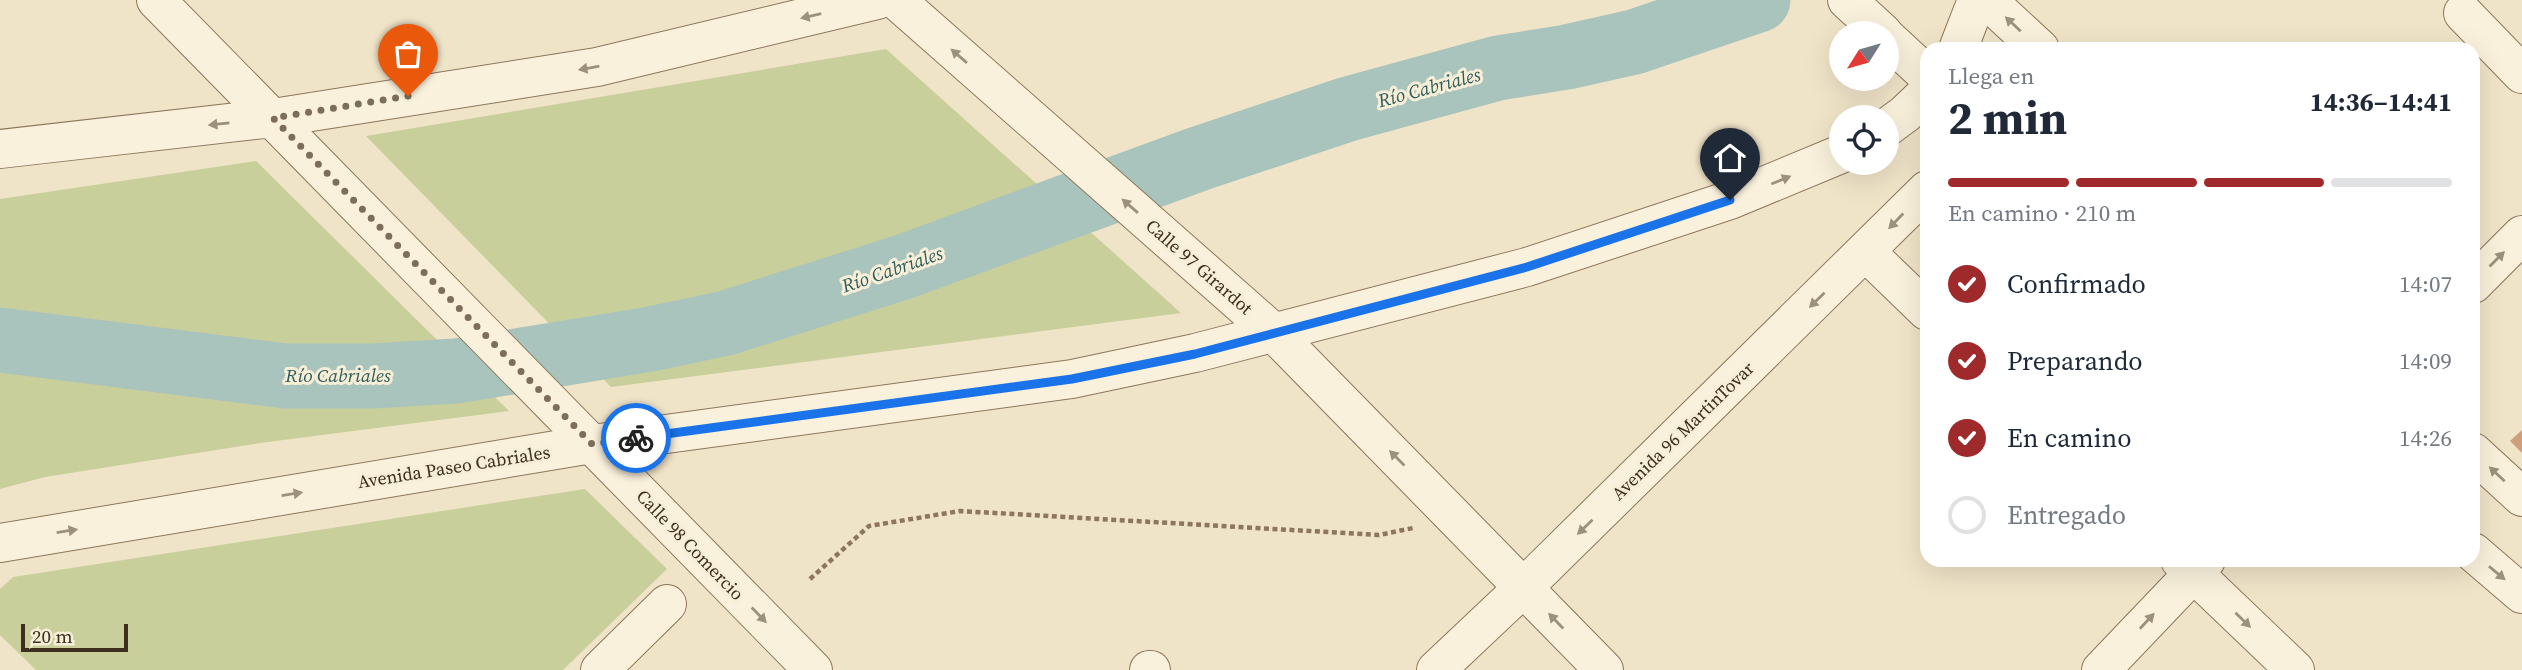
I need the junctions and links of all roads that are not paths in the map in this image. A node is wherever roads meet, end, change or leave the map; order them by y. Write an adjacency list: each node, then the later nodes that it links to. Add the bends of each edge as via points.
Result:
1 (156, 0): 16 (street, Calle 98 Comercio)
2 (877, 0): 16 (street, one-way to 16, via 597,66)
3 (896, 0): 24 (street, Calle 97 Girardot, one-way to 3)
4 (1847, 0): 8 (street)
5 (1978, 0): 9 (street)
6 (1987, 0): 10 (street, one-way to 6)
7 (2463, 13): 13 (street)
8 (1870, 21)
9 (1961, 42)
10 (2032, 42)
11 (1899, 48): 12 (street)
12 (1920, 68)
13 (2522, 74)
14 (1920, 99): 15 (street)
15 (1899, 117)
16 (273, 118): 17 (street, one-way to 17); 25 (street, Calle 98 Comercio)
17 (0, 149)
18 (1829, 159): 24 (street, Avenida Paseo Cabriales, one-way to 18, via 1552,260 1730,200)
19 (1920, 197): 21 (street, Avenida 96 MartinTovar, one-way to 21)
20 (2522, 235): 22 (street, one-way to 20)
21 (1866, 252): 23 (street); 32 (street, Avenida 96 MartinTovar, one-way to 32)
22 (2480, 277)
23 (1920, 304)
24 (1273, 332): 25 (street, Avenida Paseo Cabriales, via 1195,354 1072,379); 32 (street, Calle 97 Girardot, one-way to 24)
25 (592, 444): 28 (street, Avenida Paseo Cabriales, one-way to 25); 36 (street, Calle 98 Comercio, one-way to 36)
26 (2480, 458): 27 (street, one-way to 26)
27 (2522, 497)
28 (0, 543)
29 (2480, 558): 33 (street, one-way to 33)
30 (2190, 567): 39 (street, one-way to 30)
31 (2196, 567): 40 (street, one-way to 40)
32 (1524, 587): 37 (street, Avenida 96 MartinTovar); 38 (street, Calle 97 Girardot, one-way to 32)
33 (2522, 594)
34 (667, 604): 35 (street)
35 (600, 670)
36 (813, 670)
37 (1436, 670)
38 (1604, 670)
39 (2101, 670)
40 (2295, 670)

